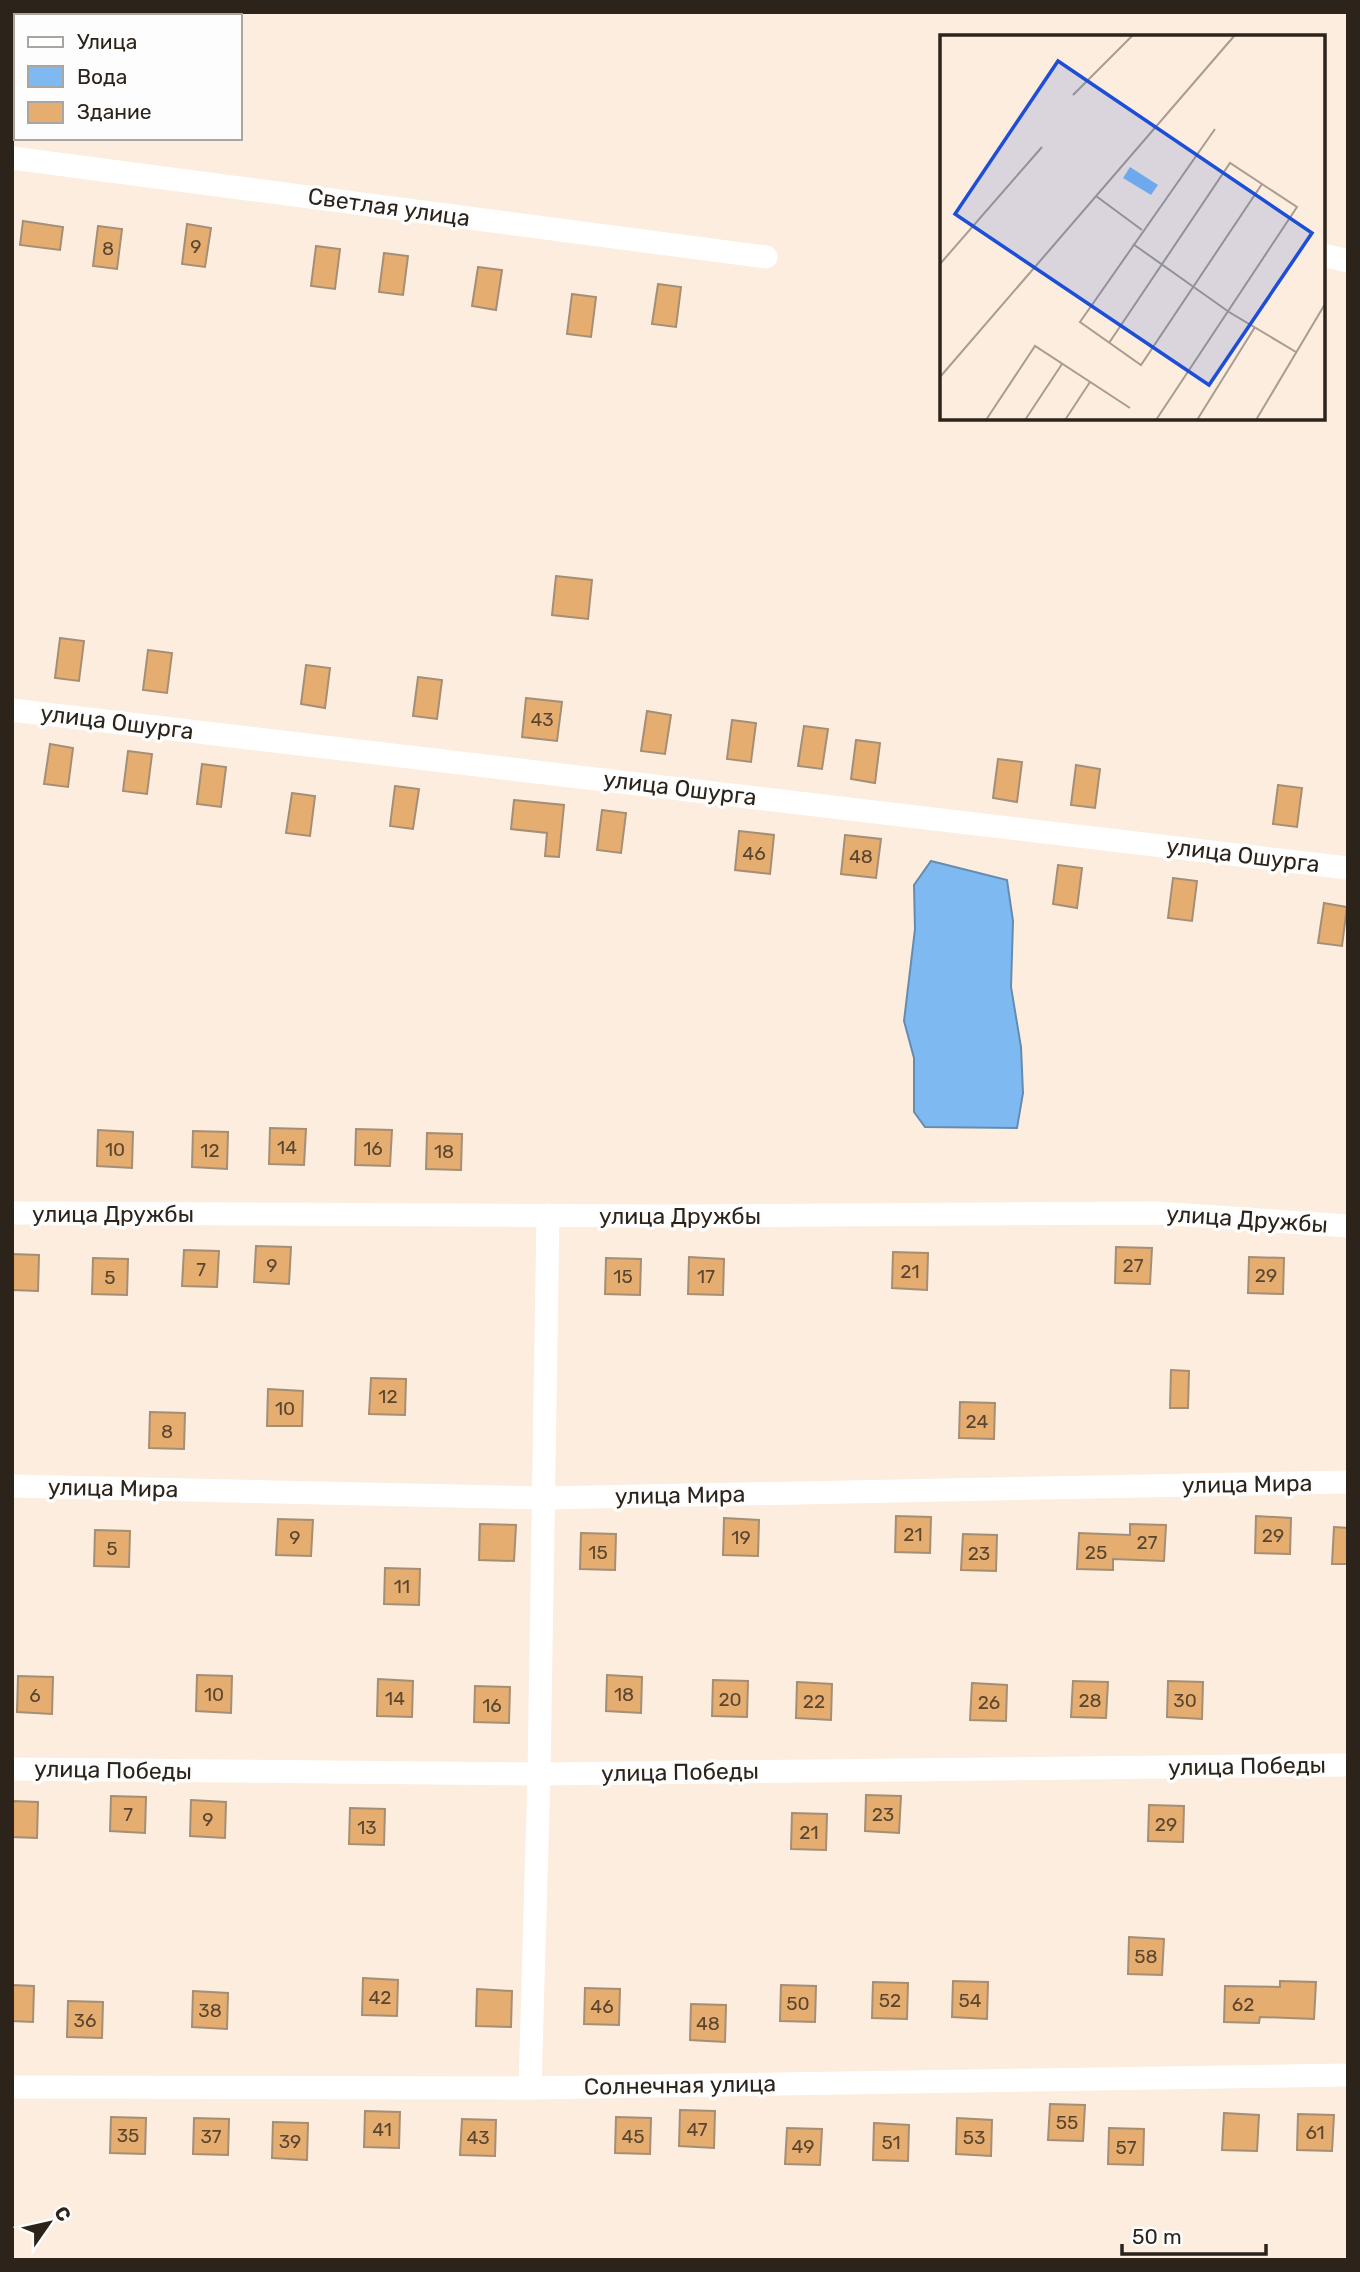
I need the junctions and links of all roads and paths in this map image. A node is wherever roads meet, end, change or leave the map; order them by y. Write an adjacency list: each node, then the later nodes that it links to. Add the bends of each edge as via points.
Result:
1 (12, 158): 3 (street, Светлая улица)
2 (1325, 255): 4 (street)
3 (766, 257)
4 (1348, 261)
5 (12, 710): 6 (street, улица Ошурга)
6 (1348, 868)
7 (12, 1213): 8 (street, улица Дружбы)
8 (548, 1215): 9 (street, улица Дружбы, via 1157,1213); 12 (street)
9 (1348, 1226)
10 (1348, 1482): 12 (street, улица Мира)
11 (12, 1486): 12 (street, улица Мира)
12 (544, 1498): 15 (street)
13 (1348, 1765): 15 (street, улица Победы)
14 (12, 1769): 15 (street, улица Победы)
15 (538, 1774): 18 (street)
16 (1348, 2075): 18 (street, Солнечная улица)
17 (12, 2087): 18 (street, Солнечная улица)
18 (530, 2088)

